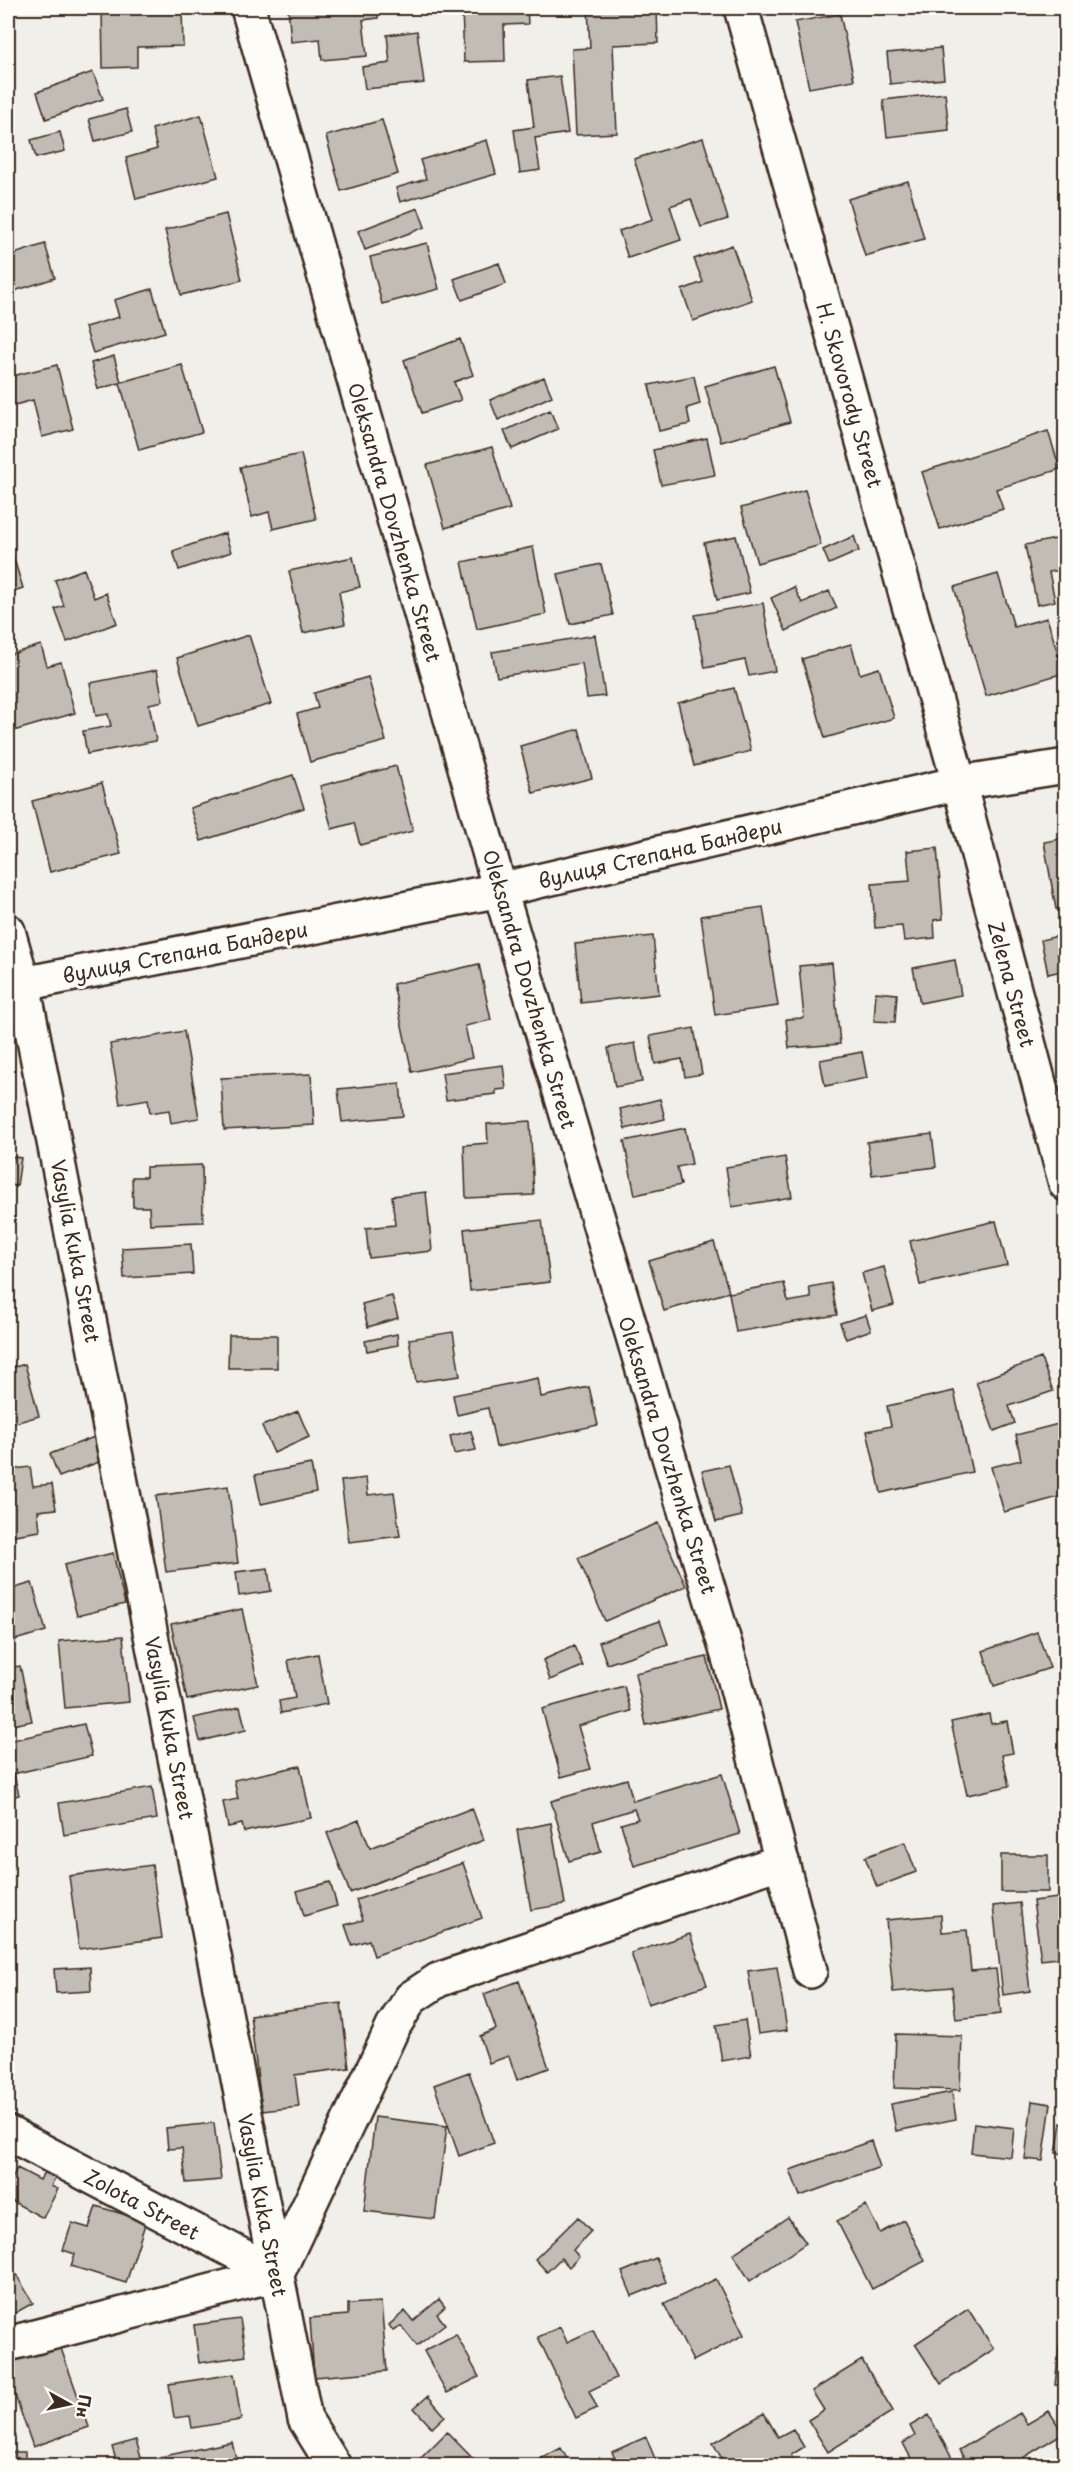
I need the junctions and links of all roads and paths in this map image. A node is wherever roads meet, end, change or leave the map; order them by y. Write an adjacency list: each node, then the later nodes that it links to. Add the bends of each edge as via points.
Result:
1 (248, 8): 5 (street, Oleksandra Dovzhenka Street)
2 (741, 8): 4 (street, H. Skovorody Street)
3 (1065, 766): 4 (street, вулиця Степана Бандери)
4 (959, 783): 5 (street, вулиця Степана Бандери); 8 (street, Zelena Street)
5 (500, 890): 7 (street, вулиця Степана Бандери); 9 (street, Oleksandra Dovzhenka Street, via 728,1654)
6 (8, 931): 7 (street, Vasylia Kuka Street)
7 (15, 985): 12 (street, Vasylia Kuka Street)
8 (1065, 1184)
9 (782, 1861): 10 (street, Oleksandra Dovzhenka Street); 12 (street, via 438,1980 411,1998 393,2027)
10 (810, 1971)
11 (8, 2133): 12 (street, Zolota Street)
12 (277, 2274): 13 (street); 14 (street, Vasylia Kuka Street, via 305,2419)
13 (8, 2344)
14 (334, 2466)

